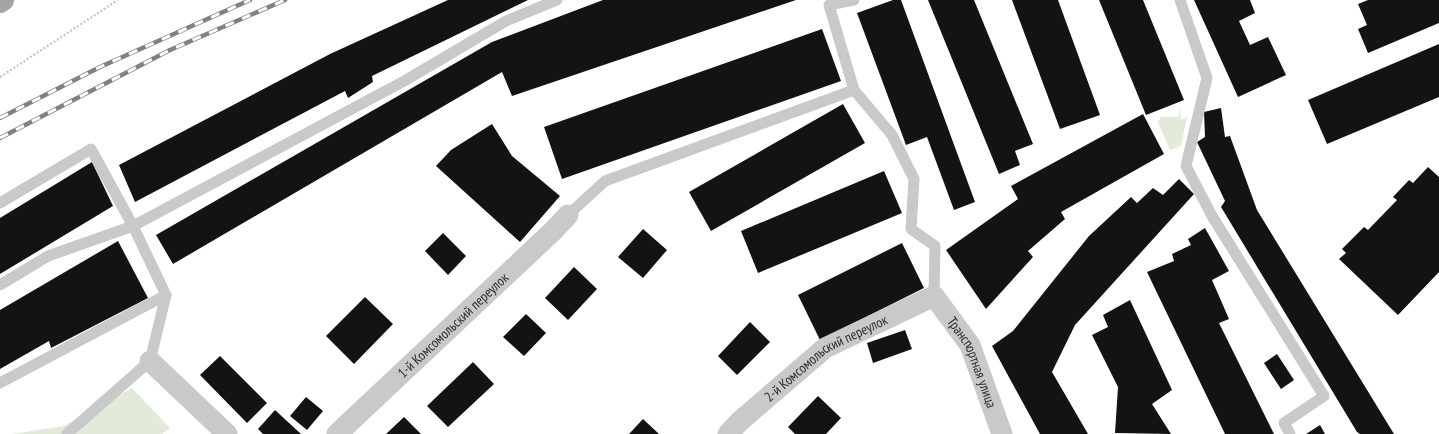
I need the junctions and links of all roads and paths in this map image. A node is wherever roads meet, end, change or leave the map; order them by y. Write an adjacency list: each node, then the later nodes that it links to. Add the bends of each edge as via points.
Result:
1 (3, 0): 6 (main road)
2 (118, 0): 7 (path)
3 (557, 0): 11 (lane, via 506,21 406,80)
4 (854, 0): 8 (lane, via 829,5)
5 (1180, 0): 22 (lane, via 1207,78 1186,166 1212,216 1324,396 1284,423)
6 (0, 2)
7 (0, 77)
8 (854, 90): 10 (lane, via 605,181); 14 (lane, via 892,135 914,179 911,229 935,246)
9 (0, 203): 11 (lane, via 91,149)
10 (568, 215): 19 (street, 1-й Комсомольский переулок)
11 (133, 226): 12 (lane, via 48,256); 13 (lane)
12 (0, 286)
13 (166, 296): 15 (lane); 16 (lane)
14 (934, 296): 20 (street, 2-й Комсомольский переулок, via 825,348); 21 (street, Транспортная улица, via 970,345)
15 (150, 361): 17 (lane); 18 (street)
16 (0, 383)
17 (67, 434)
18 (227, 434)
19 (338, 434)
20 (728, 434)
21 (1002, 434)
22 (1290, 434)

